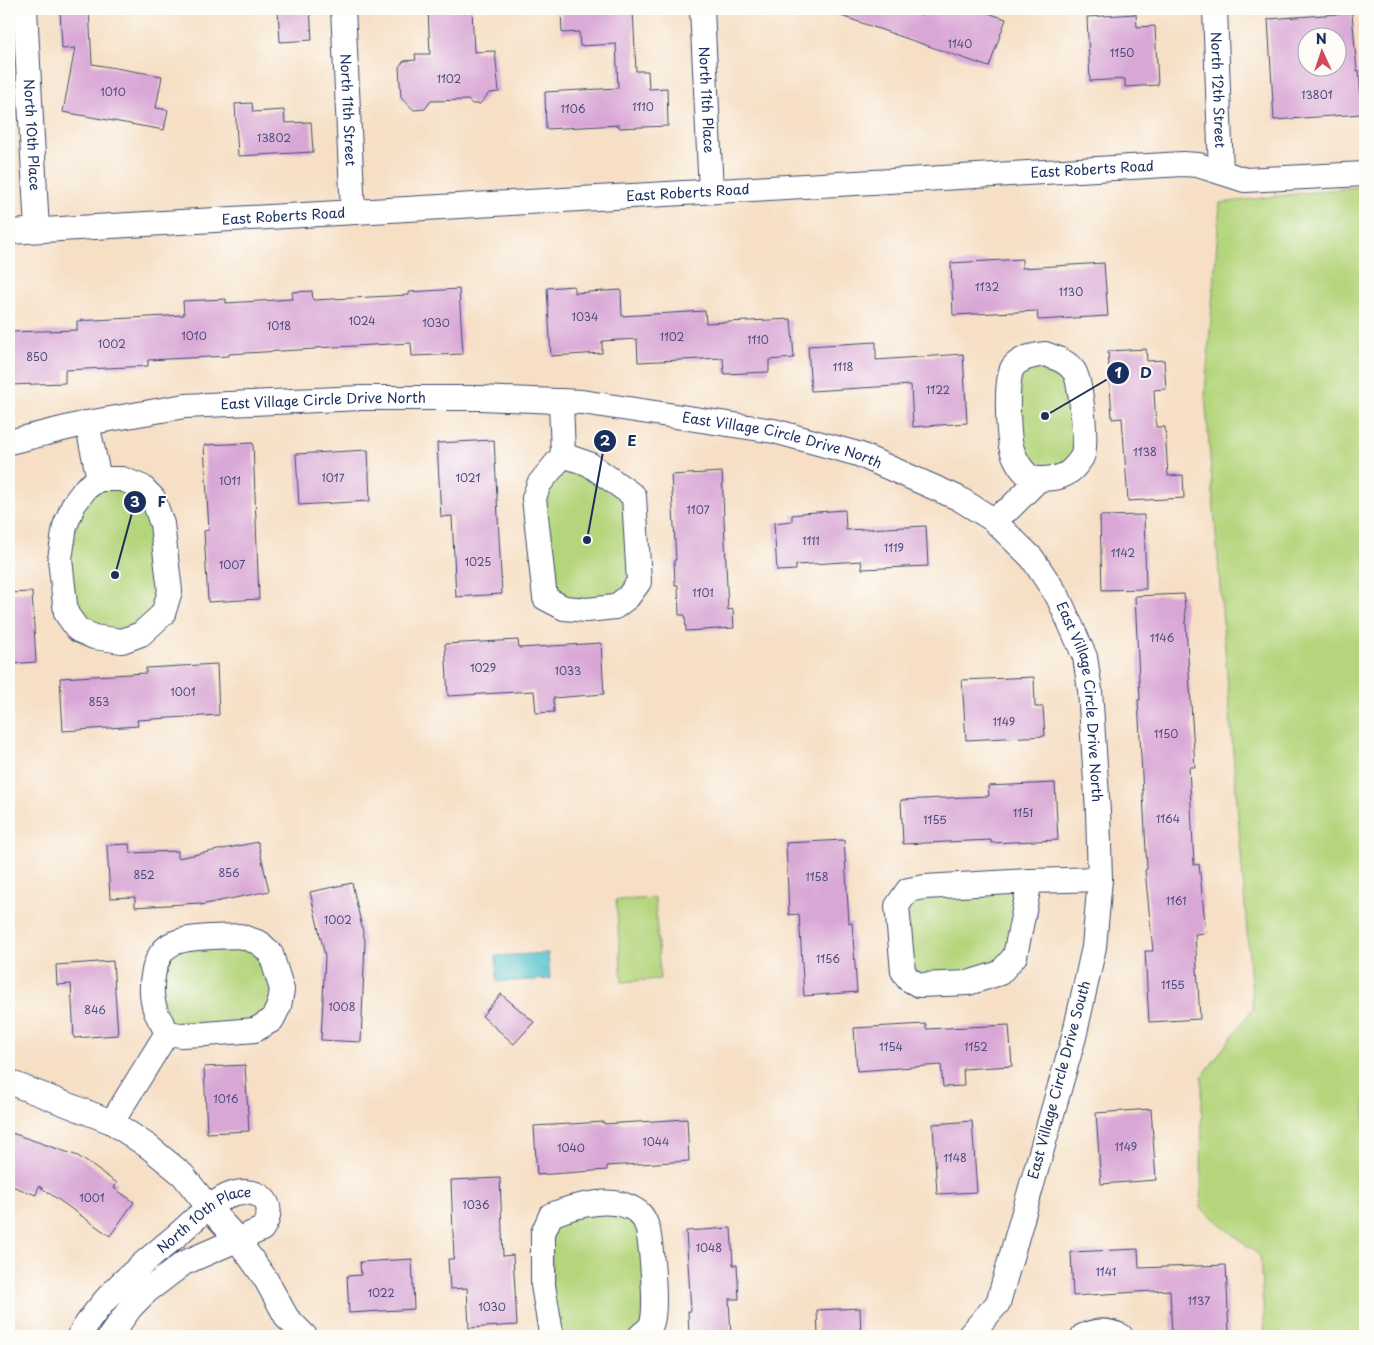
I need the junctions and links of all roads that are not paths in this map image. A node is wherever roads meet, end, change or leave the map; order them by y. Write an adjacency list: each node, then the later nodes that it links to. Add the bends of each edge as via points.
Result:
1 (25, 9): 9 (street, North 10th Place)
2 (343, 9): 8 (street, North 11th Street)
3 (702, 9): 7 (street, North 11th Place)
4 (1215, 9): 5 (street, North 12th Street)
5 (1222, 172): 6 (street, East Roberts Road, via 1245,180); 7 (street, East Roberts Road, via 1183,164)
6 (1365, 174)
7 (711, 191): 8 (street, East Roberts Road)
8 (353, 212): 9 (street, East Roberts Road)
9 (37, 230): 10 (street, East Roberts Road)
10 (9, 232)
11 (561, 401): 12 (street, East Village Circle Drive North, via 370,398 185,406); 14 (street); 17 (street, East Village Circle Drive North, via 774,431 858,454 958,498)
12 (87, 423): 13 (street, East Village Circle Drive North); 15 (street)
13 (9, 442)
14 (563, 456): 14 (street, via 539,484 534,498 545,598 564,608 615,607 639,582 634,496 588,464)
15 (98, 479): 15 (street, via 74,504 65,526 60,559 66,613 78,630 94,637 122,641 141,634 163,614 170,591 162,524 153,498 142,487 122,479)
16 (1038, 480): 16 (street, via 1062,477 1076,467 1084,452 1079,388 1074,371 1062,359 1045,354 1028,357 1013,367 1007,400 1011,446 1028,475); 17 (street, via 1008,509)
17 (992, 519): 18 (street, East Village Circle Drive North, via 1032,558 1048,581 1085,657 1092,708)
18 (1100, 879): 19 (street); 30 (street, East Village Circle Drive South, via 1094,946 1074,1037 1001,1293 998,1303)
19 (1030, 881): 19 (street, via 908,890 897,906 903,971 908,979 919,985 968,983 1000,973 1015,956)
20 (167, 1033): 20 (street, via 256,1030 272,1020 282,990 270,954 260,943 240,936 172,943 153,967 156,1012); 22 (street)
21 (9, 1082): 22 (street)
22 (112, 1122): 23 (street, via 150,1147 183,1175)
23 (209, 1208): 24 (street); 24 (street, North 10th Place, via 228,1196 253,1192 262,1196 268,1211 266,1223 262,1229); 25 (street, North 10th Place, via 131,1273 99,1306)
24 (237, 1239): 26 (street, North 10th Place, via 184,1263 146,1292); 27 (street, via 265,1278 287,1318)
25 (82, 1332)
26 (110, 1336)
27 (305, 1336)
28 (554, 1336): 29 (street, via 543,1285 543,1234 551,1215 597,1203 623,1204 641,1214 647,1228 654,1301 651,1325)
29 (640, 1336)
30 (969, 1336)
31 (1083, 1336): 32 (street, via 1105,1331)
32 (1120, 1336)

